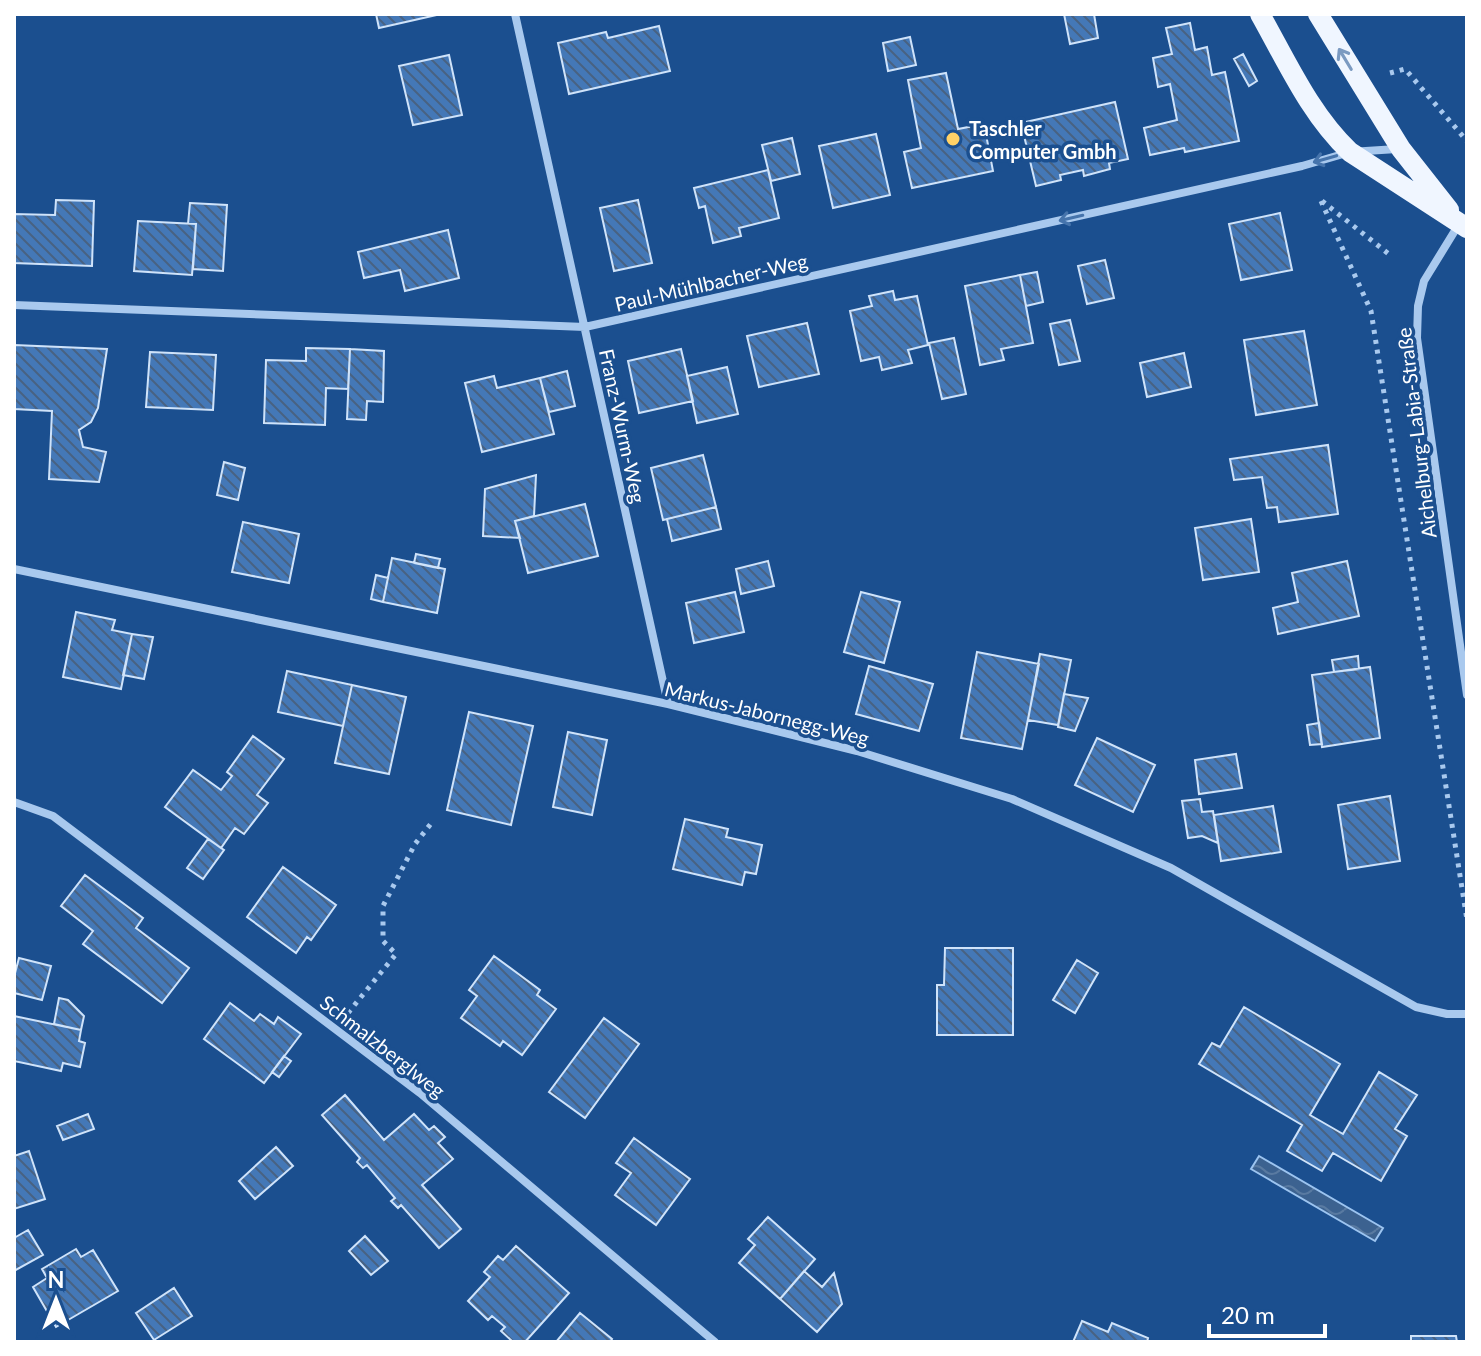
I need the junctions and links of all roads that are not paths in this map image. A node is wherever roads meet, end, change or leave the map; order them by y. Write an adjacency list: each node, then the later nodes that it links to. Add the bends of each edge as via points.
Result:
1 (515, 14): 8 (street, Franz-Wurm-Weg)
2 (1260, 14): 5 (main road, via 1312,106)
3 (1318, 14): 4 (main road, one-way to 3)
4 (1401, 149): 5 (street, Paul-Mühlbacher-Weg); 6 (main road)
5 (1350, 152): 6 (main road); 8 (street, Paul-Mühlbacher-Weg, one-way to 8)
6 (1463, 226): 10 (street, Aichelburg-Labia-Straße, via 1424,281 1417,338)
7 (14, 305): 8 (street, Paul-Mühlbacher-Weg)
8 (585, 327): 11 (street, Franz-Wurm-Weg)
9 (14, 569): 11 (street, Markus-Jabornegg-Weg)
10 (1467, 695)
11 (668, 704): 13 (street, Markus-Jabornegg-Weg, via 857,751 1012,799 1171,868 1416,1007)
12 (14, 802): 14 (street, Schmalzberglweg, via 53,816 420,1093)
13 (1467, 1014)
14 (715, 1342)

